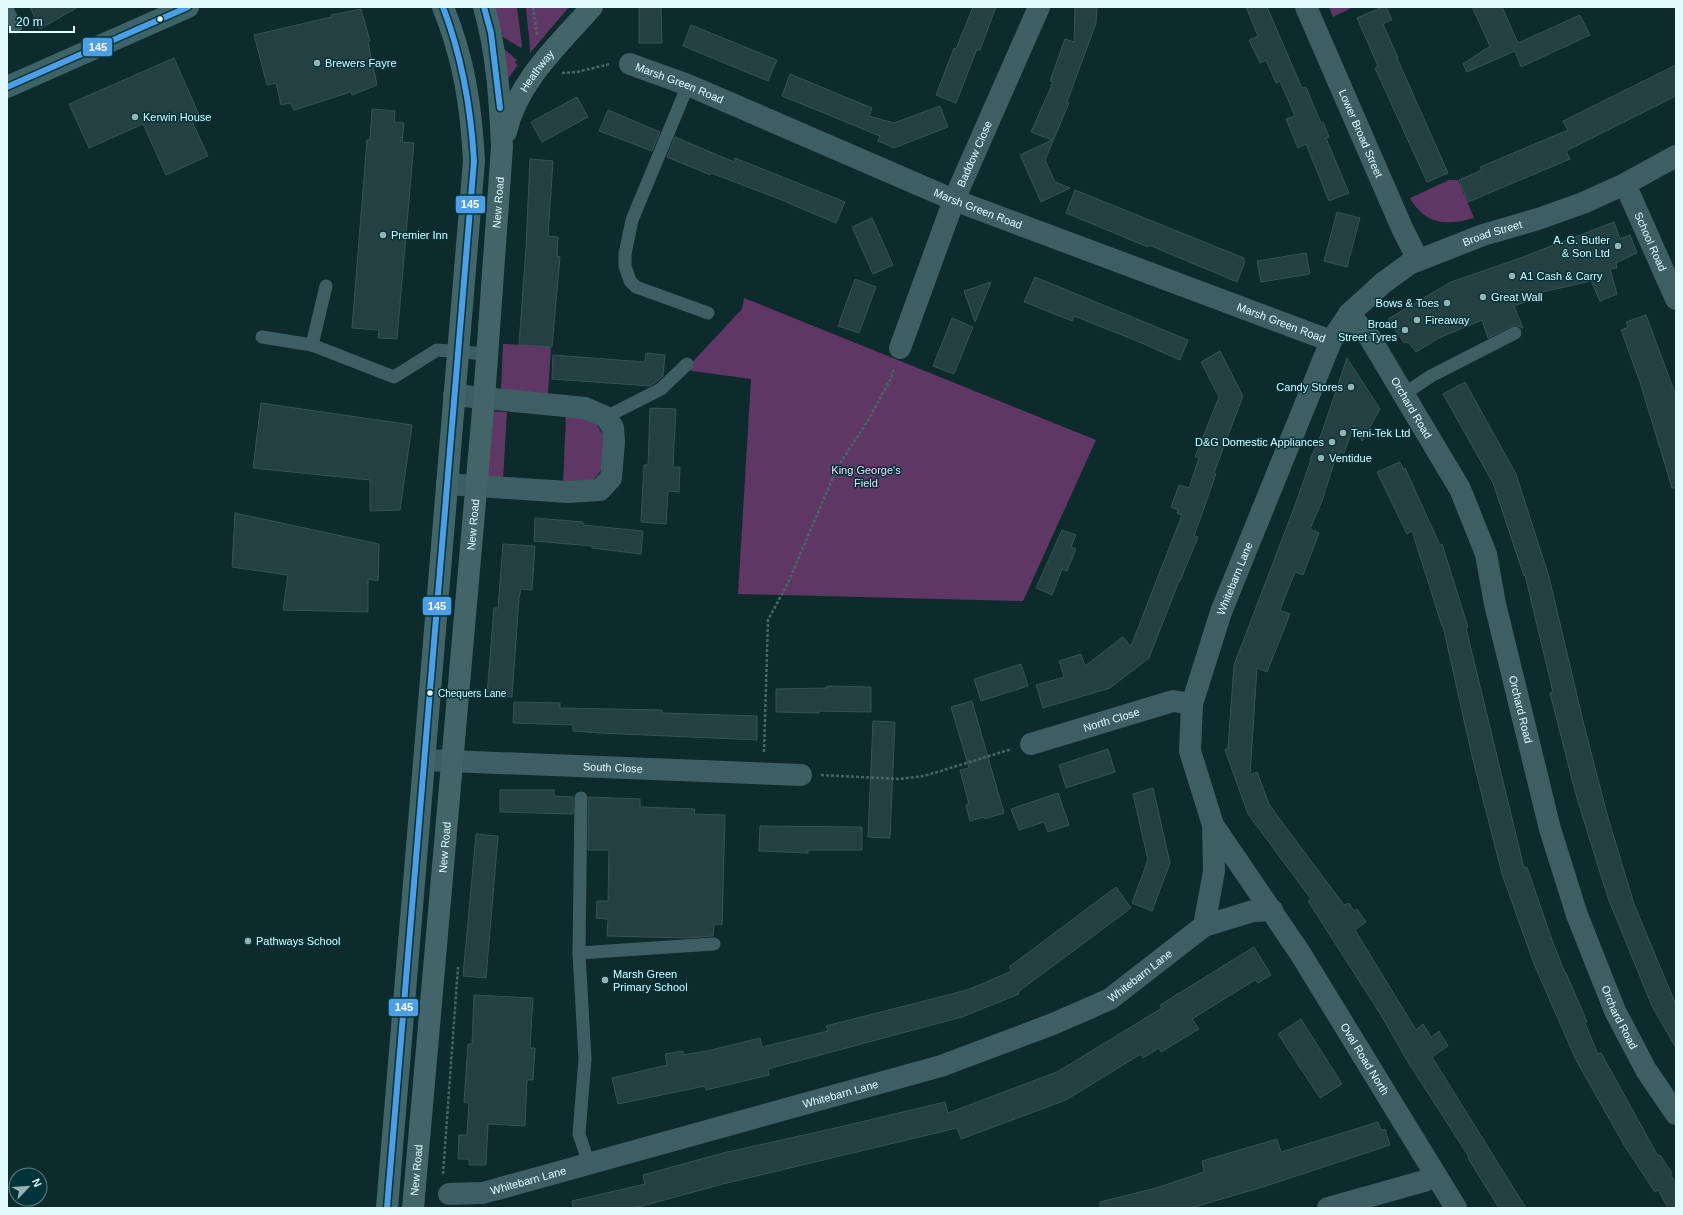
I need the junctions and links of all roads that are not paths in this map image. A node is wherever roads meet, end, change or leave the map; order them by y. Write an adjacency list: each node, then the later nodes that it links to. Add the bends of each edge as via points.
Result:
1 (188, 7): 11 (street)
2 (443, 7): 26 (main road, via 466,79 471,107 474,154)
3 (484, 7): 12 (main road, New Road, via 495,61)
4 (592, 7): 12 (main road, Heathway, via 545,61 520,95 512,109)
5 (1039, 7): 15 (street, Baddow Close)
6 (1306, 7): 16 (street, Lower Broad Street)
7 (7, 9): 8 (lane)
8 (16, 27)
9 (630, 64): 10 (street, Marsh Green Road)
10 (688, 85): 15 (street, Marsh Green Road); 19 (lane, via 632,220 625,266 630,281 636,287)
11 (7, 87)
12 (502, 147): 27 (main road, New Road)
13 (1676, 156): 14 (street, Broad Street)
14 (1625, 184): 16 (street, Broad Street, via 1583,203 1483,235); 18 (street, School Road)
15 (954, 200): 23 (street, Marsh Green Road); 25 (street, Baddow Close)
16 (1418, 260): 20 (street, Broad Street, via 1383,283)
17 (326, 286): 24 (lane)
18 (1676, 299)
19 (708, 313)
20 (1349, 314): 23 (street, Broad Street); 29 (street, Orchard Road, via 1370,338)
21 (1515, 334): 29 (lane, via 1431,376)
22 (262, 337): 24 (lane)
23 (1331, 341): 35 (street, Whitebarn Lane, via 1221,612)
24 (312, 345): 26 (lane, via 394,377 438,350)
25 (900, 348)
26 (458, 351): 27 (lane); 30 (main road)
27 (487, 354): 31 (main road, New Road)
28 (687, 364): 32 (lane, via 661,389)
29 (1404, 394): 46 (street, Orchard Road, via 1460,489 1486,554 1495,604 1550,829 1577,915 1616,1011 1646,1070)
30 (454, 395): 31 (street); 33 (main road)
31 (484, 399): 32 (street, via 585,408); 34 (main road, New Road)
32 (606, 417): 34 (street, New Road, via 613,428 614,442 610,478 600,490 568,492)
33 (447, 484): 34 (street, New Road); 37 (main road)
34 (476, 486): 38 (main road, New Road)
35 (1192, 704): 36 (street, North Close, via 1173,701); 41 (street, Whitebarn Lane, via 1190,752)
36 (1032, 744)
37 (425, 760): 38 (street, South Close); 50 (main road)
38 (453, 761): 39 (street, South Close); 51 (main road, New Road)
39 (801, 774)
40 (581, 798): 45 (lane)
41 (1213, 824): 42 (street, Whitebarn Lane); 43 (street, Whitebarn Lane, via 1214,871)
42 (1272, 910): 43 (street, Whitebarn Lane, via 1253,911); 48 (street, Oval Road North)
43 (1204, 926): 47 (street, Whitebarn Lane, via 1110,1000 1053,1024 941,1066)
44 (714, 944): 45 (lane)
45 (579, 953): 47 (lane, via 585,1059 580,1134)
46 (1676, 1114)
47 (589, 1164): 49 (street, Whitebarn Lane, via 482,1194)
48 (1435, 1175): 52 (street, via 1424,1181); 53 (street, Oval Road North)
49 (445, 1186)
50 (387, 1208)
51 (413, 1208)
52 (1328, 1208)
53 (1456, 1208)

